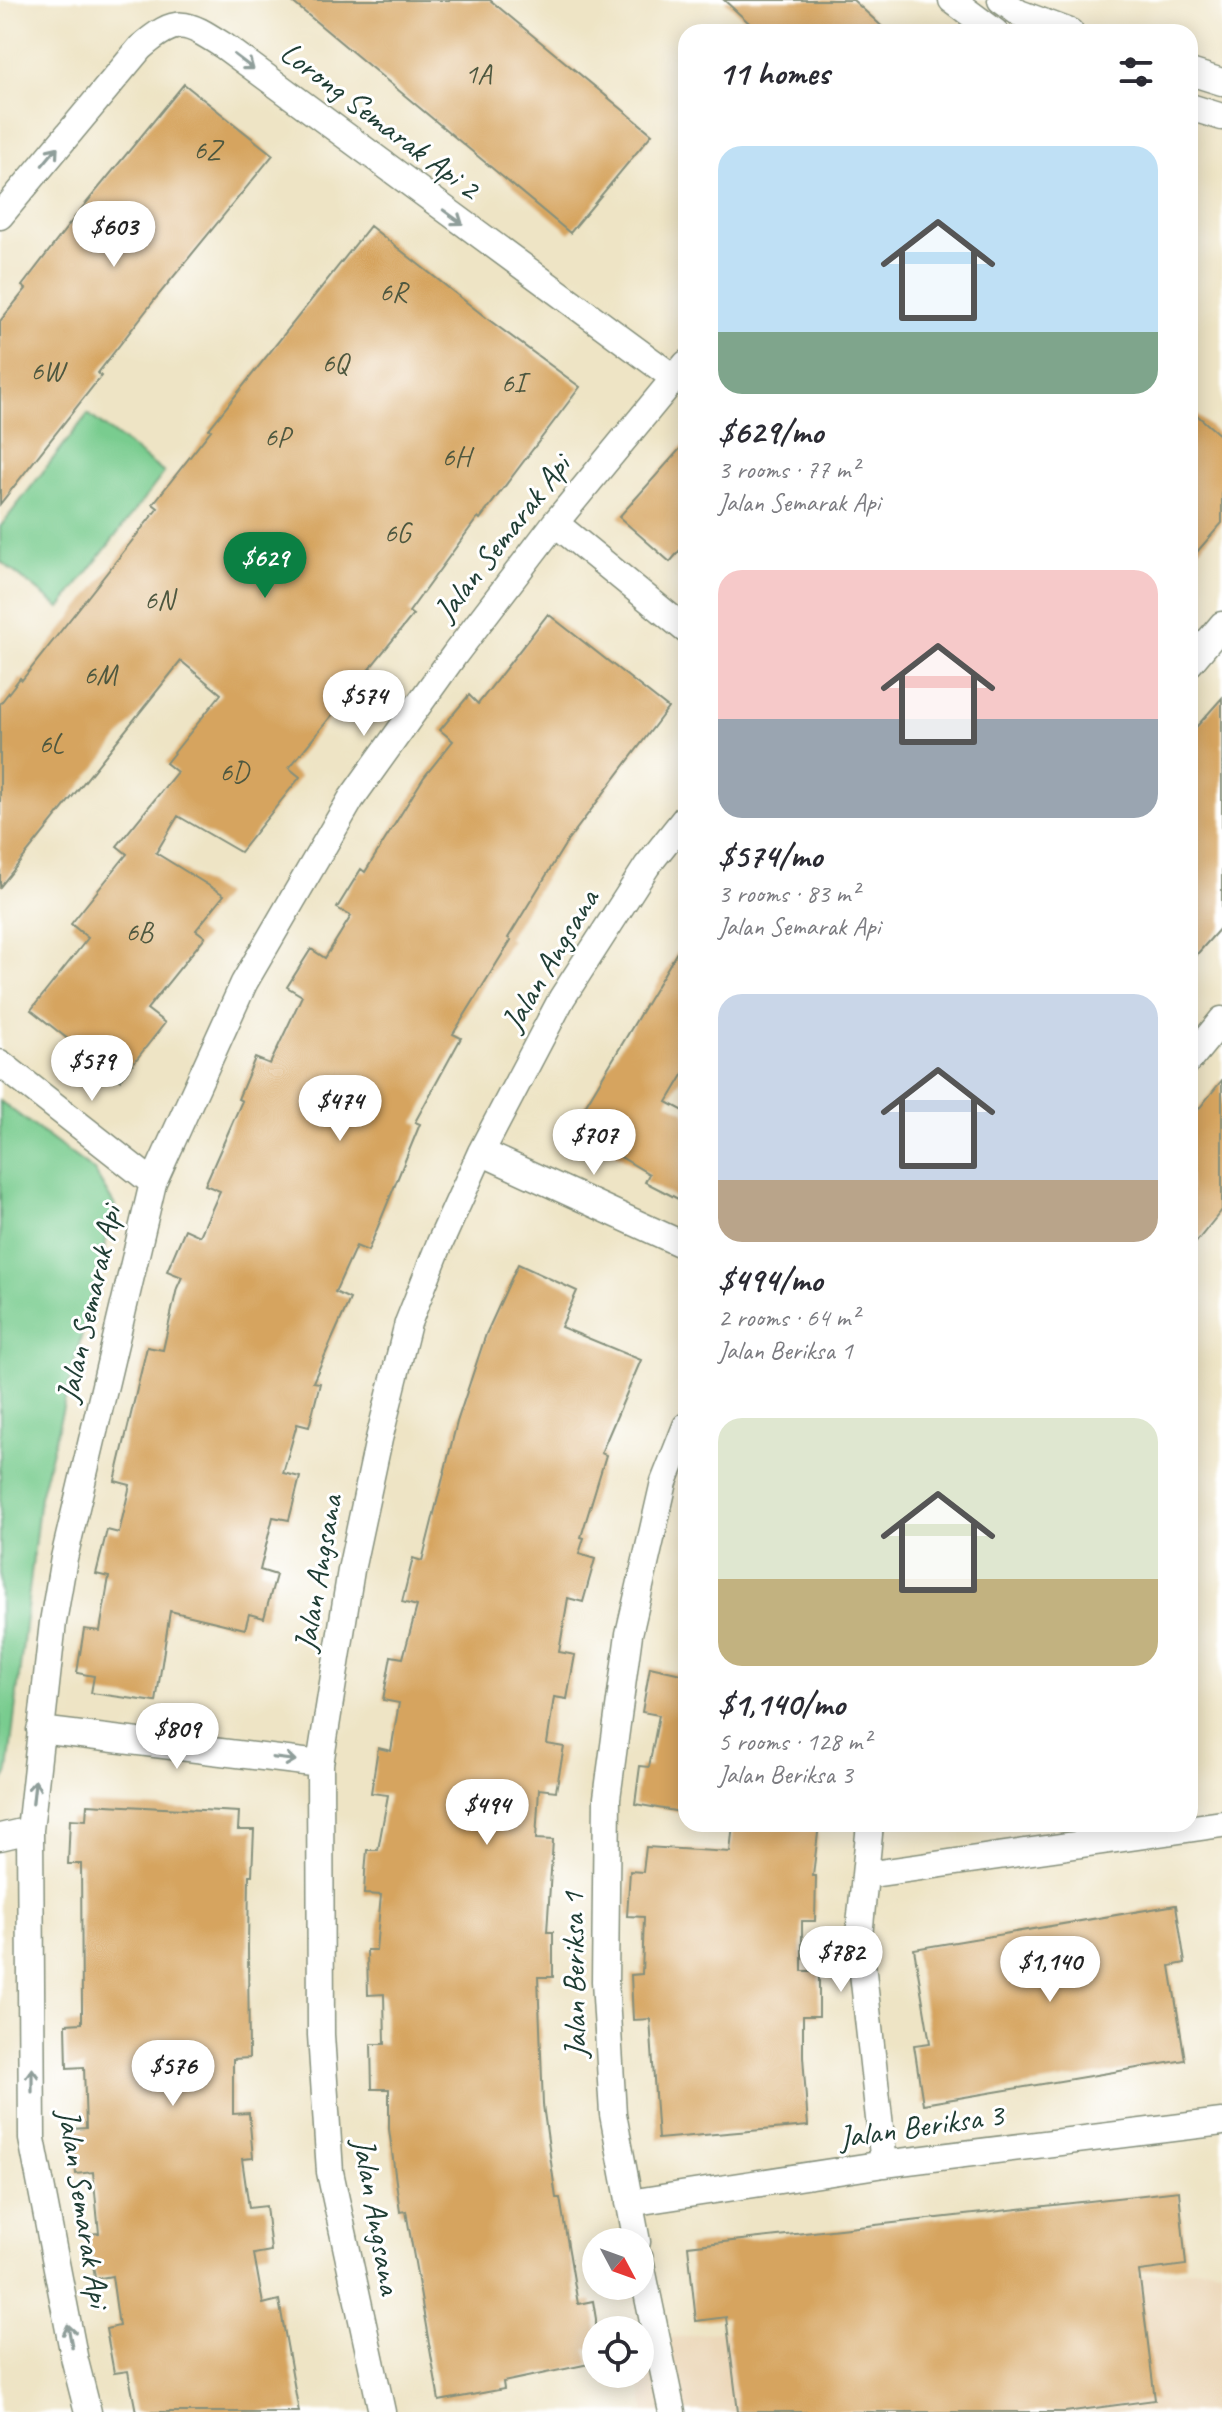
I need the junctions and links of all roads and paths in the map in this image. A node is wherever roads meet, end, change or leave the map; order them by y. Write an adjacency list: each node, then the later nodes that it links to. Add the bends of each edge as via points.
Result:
1 (952, 0): 3 (street)
2 (1001, 0): 4 (street)
3 (984, 24)
4 (1049, 24)
5 (1198, 74): 6 (street)
6 (1222, 82)
7 (1198, 110): 8 (street)
8 (1222, 117)
9 (0, 216): 10 (street, Lorong Semarak Api 2, one-way to 10, via 140,48 160,30 177,24 196,28)
10 (678, 370)
11 (678, 373): 12 (street, Jalan Semarak Api)
12 (555, 523): 13 (street); 21 (street, Jalan Semarak Api, via 351,799 244,983)
13 (678, 623)
14 (1222, 625): 15 (street)
15 (1198, 654)
16 (678, 827): 20 (street, Jalan Angsana, via 562,998)
17 (1220, 1027): 18 (street)
18 (1198, 1050)
19 (0, 1063): 21 (street)
20 (481, 1152): 22 (street); 25 (street, Jalan Angsana, via 408,1323 351,1570)
21 (153, 1183): 24 (street, Jalan Semarak Api, via 64,1558)
22 (678, 1242)
23 (678, 1446): 35 (street, Jalan Beriksa 1, via 664,1482 629,1634 607,1798 606,1996 613,2114)
24 (40, 1730): 25 (street, one-way to 25); 28 (street, Jalan Semarak Api, one-way to 24)
25 (320, 1764): 39 (street, Jalan Angsana, via 321,2035 330,2172)
26 (1222, 1824): 27 (street)
27 (1198, 1827)
28 (30, 1830): 31 (street); 38 (street, Jalan Semarak Api, one-way to 28, via 32,2139)
29 (869, 1832): 32 (street)
30 (1166, 1832): 32 (street)
31 (0, 1837)
32 (865, 1875): 34 (street, via 859,1936)
33 (1222, 2122): 34 (street, Jalan Beriksa 3)
34 (884, 2164): 35 (street, Jalan Beriksa 3)
35 (629, 2203): 36 (street, Jalan Beriksa 1)
36 (634, 2228)
37 (649, 2300): 40 (street)
38 (88, 2412)
39 (382, 2412)
40 (672, 2412)

